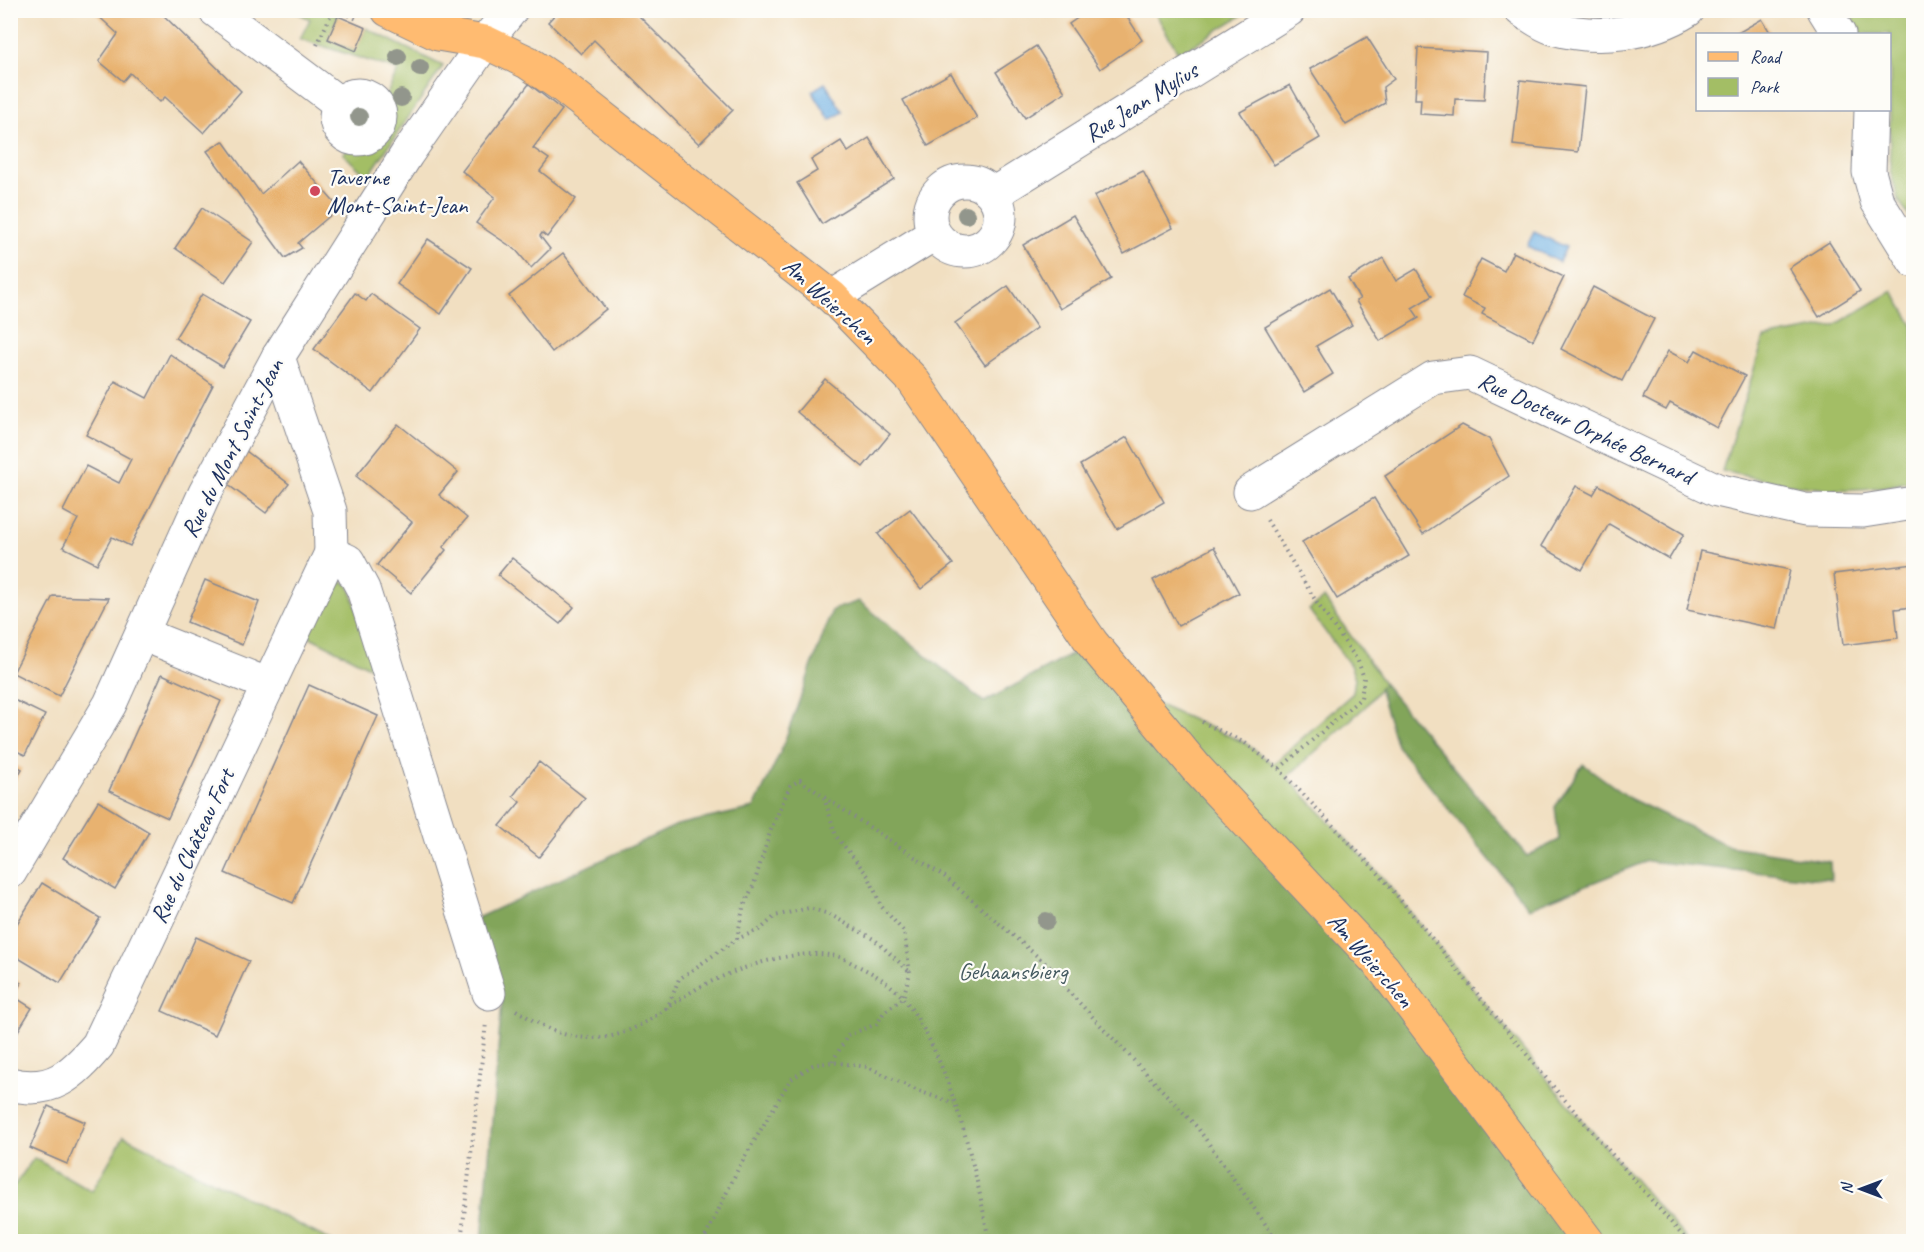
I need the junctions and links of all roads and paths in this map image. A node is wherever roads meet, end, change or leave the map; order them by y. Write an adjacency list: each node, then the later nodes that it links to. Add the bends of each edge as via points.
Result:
1 (215, 10): 12 (street, via 340,104 336,122 344,135 363,138 375,131)
2 (388, 10): 10 (main road, via 438,34)
3 (446, 10): 10 (main road, via 476,25)
4 (511, 10): 10 (street, Rue du Mont Saint-Jean)
5 (1289, 10): 13 (street, Rue Jean Mylius)
6 (1521, 10): 7 (street, via 1552,28 1610,36 1670,21)
7 (1688, 10)
8 (1824, 10): 9 (street)
9 (1838, 33)
10 (485, 42): 12 (street, Rue du Mont Saint-Jean); 16 (main road, Am Weierchen, via 527,62 561,85)
11 (1871, 111): 15 (street, via 1869,172 1877,201)
12 (407, 154): 17 (street, Rue du Mont Saint-Jean)
13 (993, 194): 14 (street, via 979,183 962,180 946,186 934,200 929,217); 14 (street, via 1001,209 1000,226 992,241 978,250 961,252 946,246)
14 (934, 234): 16 (street)
15 (1914, 261)
16 (832, 297): 39 (main road, Am Weierchen, via 912,379 1092,643 1197,769 1383,968)
17 (278, 357): 20 (street, Rue du Château Fort, via 330,511); 21 (street, Rue du Mont Saint-Jean, via 205,494)
18 (1250, 492): 19 (street, Rue Docteur Orphée Bernard, via 1433,378 1470,373 1717,490 1805,510 1863,511); 24 (path, via 1358,662 1364,678 1361,698)
19 (1914, 503)
20 (331, 553): 22 (street, Rue du Château Fort); 29 (street, via 348,561 363,590)
21 (142, 634): 22 (street); 26 (street, Rue du Mont Saint-Jean, via 110,704)
22 (269, 684): 33 (street, Rue du Château Fort, via 98,1045 75,1071 50,1086)
23 (1197, 719): 24 (path, via 1245,743)
24 (1279, 769): 40 (path, via 1380,875 1551,1084)
25 (824, 797): 27 (path, via 800,780 790,786 743,908); 28 (path, via 836,836 869,877 881,906 904,932); 38 (path, via 945,877 1052,969 1068,992 1197,1127)
26 (10, 872)
27 (737, 939): 28 (path, via 761,929 775,916 808,908 829,914 875,940); 31 (path, via 679,979)
28 (910, 973): 30 (path)
29 (489, 993): 31 (path, via 553,1033 592,1038 623,1032); 35 (path)
30 (903, 998): 31 (path, via 876,974 837,956 802,954 759,963 706,983); 32 (path, via 884,1012 877,1024 848,1035); 34 (path, via 928,1038)
31 (666, 1010)
32 (832, 1062): 34 (path, via 868,1067 918,1091); 36 (path, via 813,1065 790,1080 739,1167)
33 (10, 1084)
34 (955, 1103): 37 (path, via 981,1194)
35 (460, 1242)
36 (703, 1242)
37 (989, 1242)
38 (1278, 1242)
39 (1588, 1242)
40 (1688, 1242)

